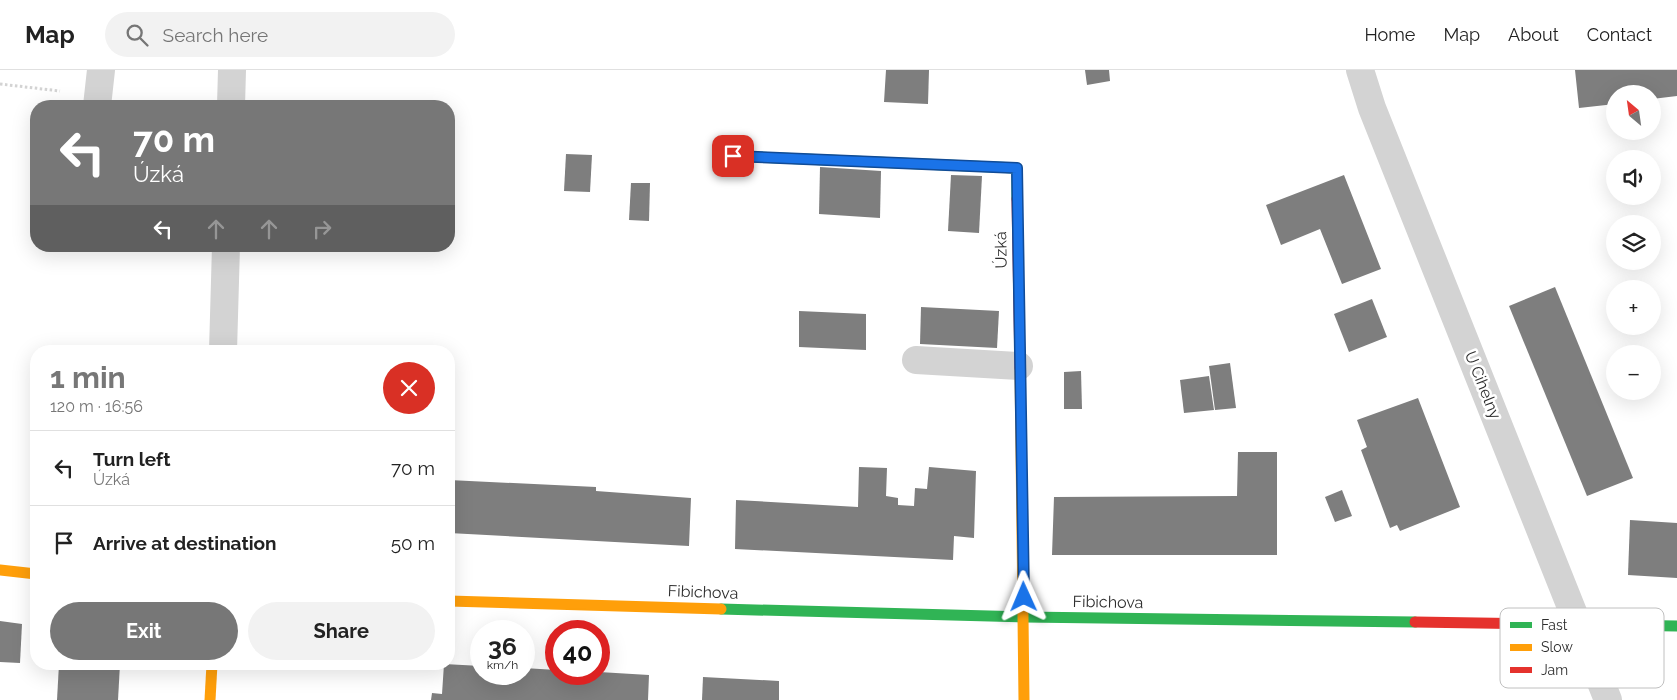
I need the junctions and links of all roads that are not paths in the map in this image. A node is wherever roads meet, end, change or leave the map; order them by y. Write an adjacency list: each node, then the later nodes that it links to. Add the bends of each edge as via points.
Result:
1 (99, 70): 4 (street)
2 (232, 70): 5 (street)
3 (1360, 70): 14 (street, U Cihelny, via 1372,108)
4 (97, 100)
5 (231, 100)
6 (733, 156): 10 (street, Úzká, via 1017,168)
7 (226, 252): 8 (street)
8 (223, 345)
9 (916, 360): 10 (street)
10 (1019, 366): 15 (street, Úzká)
11 (0, 570): 12 (street)
12 (30, 573)
13 (455, 601): 15 (street, Fibichova)
14 (1573, 608)
15 (1025, 617): 16 (street, Fibichova); 22 (street, Úzká)
16 (1500, 623)
17 (1664, 626): 18 (street, Fibichova)
18 (1677, 626)
19 (212, 670): 21 (street)
20 (1603, 688): 23 (street, U Cihelny)
21 (210, 700)
22 (1024, 700)
23 (1608, 700)

